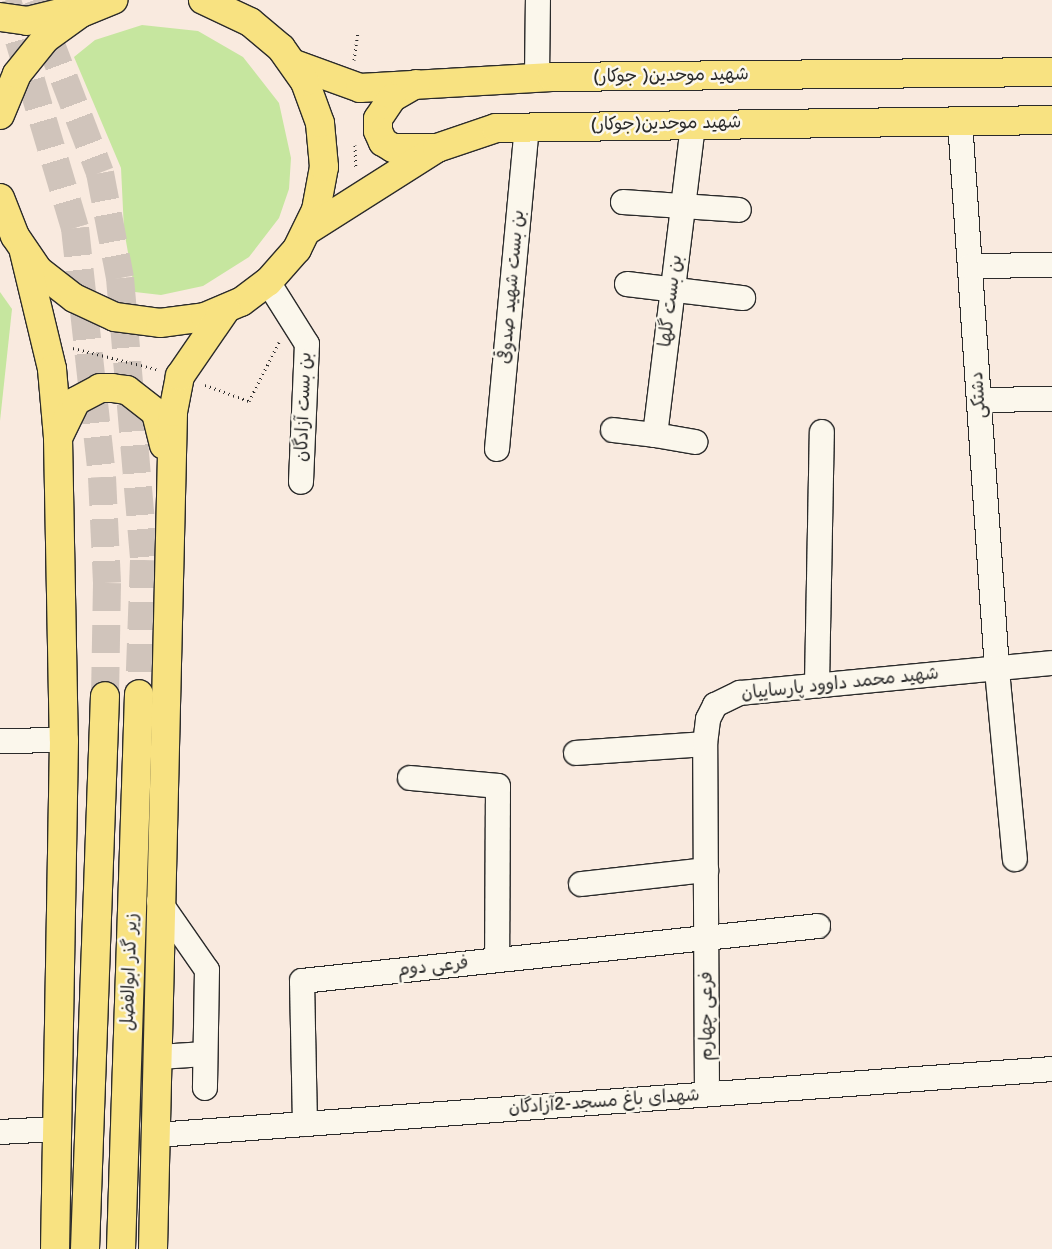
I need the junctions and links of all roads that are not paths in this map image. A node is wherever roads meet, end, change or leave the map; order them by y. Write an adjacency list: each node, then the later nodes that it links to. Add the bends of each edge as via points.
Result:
1 (203, 0): 5 (main road, via 250,22)
2 (538, 0): 7 (street)
3 (108, 2): 4 (main road, via 27,21); 9 (main road, via 45,39 17,74)
4 (0, 17)
5 (294, 64): 8 (main road, شهید موحدین( جوکار), via 360,88); 19 (main road, via 314,102 324,145 321,188)
6 (1052, 72): 7 (main road, شهید موحدین( جوکار))
7 (537, 78): 8 (main road, شهید موحدین( جوکار))
8 (416, 84): 14 (main road, via 392,98 378,119 378,131 383,142 393,148)
9 (0, 115)
10 (1052, 120): 11 (main road, شهید موحدین(جوکار))
11 (960, 121): 12 (main road, شهید موحدین(جوکار)); 22 (street, دشتکی)
12 (693, 124): 13 (main road, شهید موحدین(جوکار)); 17 (street, بن بست گلها)
13 (527, 126): 14 (main road, شهید موحدین(جوکار), via 496,128); 35 (street, بن بست شهید صدوقی)
14 (437, 148): 19 (main road, شهید موحدین(جوکار))
15 (0, 198): 20 (main road)
16 (623, 202): 17 (street)
17 (682, 207): 18 (street); 25 (street, بن بست گلها)
18 (739, 210)
19 (308, 230): 23 (main road)
20 (24, 252): 27 (main road, via 61,290 115,317 183,321); 33 (main road, via 52,369)
21 (1052, 265): 22 (street)
22 (970, 266): 29 (street, دشتکی)
23 (268, 282): 27 (main road); 37 (street, بن بست آزادگان, via 307,344)
24 (627, 284): 25 (street)
25 (672, 288): 26 (street); 32 (street, بن بست گلها)
26 (743, 298)
27 (226, 309): 36 (main road, via 180,376 175,391)
28 (1052, 399): 29 (street)
29 (979, 400): 39 (street, دشتکی)
30 (613, 430): 32 (street)
31 (822, 432): 40 (street)
32 (656, 435): 34 (street)
33 (58, 438): 36 (main road, via 76,401 84,394 100,388 127,390 156,413); 43 (main road)
34 (695, 442)
35 (497, 449)
36 (170, 473): 51 (main road)
37 (301, 482)
38 (1052, 663): 39 (street, شهید محمد داوود پارساییان)
39 (997, 670): 40 (street, شهید محمد داوود پارساییان); 48 (street, دشتکی)
40 (817, 684): 45 (street, شهید محمد داوود پارساییان, via 726,696 708,719)
41 (139, 694): 66 (main road, زیر گذر ابوالفضل)
42 (105, 696): 65 (main road, زیر گذر ابوالفضل)
43 (64, 740): 44 (street); 61 (main road)
44 (0, 741)
45 (705, 744): 46 (street); 49 (street, شهید محمد داوود پارساییان)
46 (576, 753)
47 (410, 778): 54 (street, via 498,786)
48 (1015, 860)
49 (706, 870): 50 (street); 53 (street, شهید محمد داوود پارساییان)
50 (581, 884)
51 (159, 901): 55 (street, via 207,970); 56 (main road)
52 (818, 926): 53 (street, فرعی دوم)
53 (706, 937): 54 (street, فرعی دوم); 59 (street, فرعی چهارم)
54 (497, 960): 60 (street, فرعی دوم, via 302,981)
55 (205, 1054): 56 (street); 58 (street)
56 (159, 1057): 63 (main road)
57 (1052, 1069): 59 (street, شهدای‌ باغ مسجد-2آزادگان)
58 (205, 1088)
59 (707, 1094): 60 (street, شهدای‌ باغ مسجد-2آزادگان)
60 (305, 1124): 63 (street, شهدای‌ باغ مسجد-2آزادگان)
61 (56, 1129): 62 (street); 64 (main road)
62 (0, 1132)
63 (156, 1135): 67 (main road)
64 (54, 1249)
65 (86, 1249)
66 (120, 1249)
67 (153, 1249)

